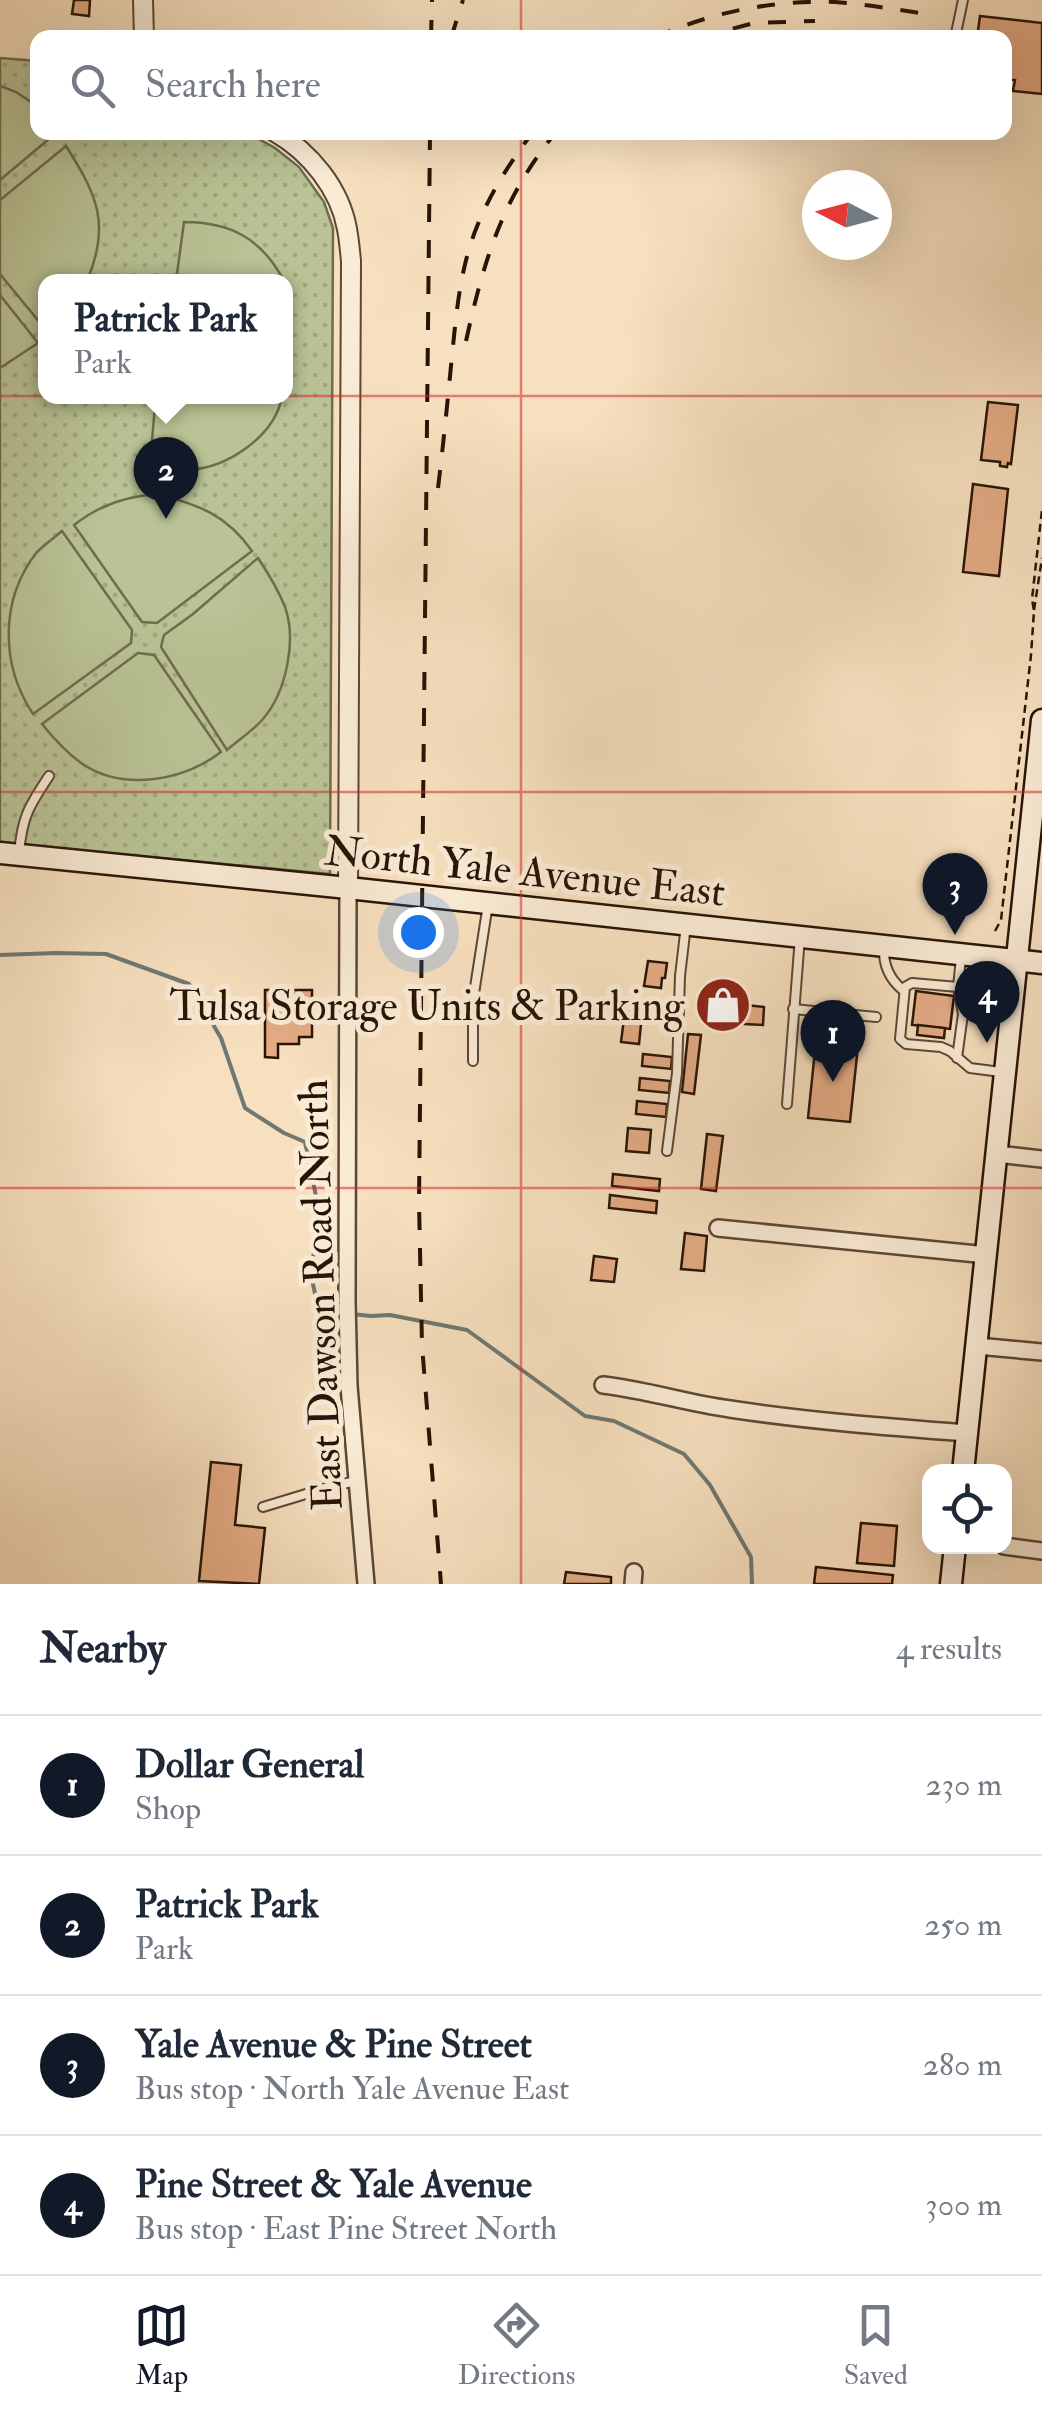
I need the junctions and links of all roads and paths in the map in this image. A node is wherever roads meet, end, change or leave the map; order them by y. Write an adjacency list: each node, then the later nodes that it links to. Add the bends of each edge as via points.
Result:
1 (143, 0): 3 (street)
2 (963, 0): 4 (lane)
3 (144, 30)
4 (956, 30)
5 (288, 140): 13 (street, East Dawson Road North, via 342,208 351,261)
6 (1042, 510): 8 (path)
7 (1042, 558): 8 (path)
8 (1034, 611): 16 (path, via 1001,920)
9 (1042, 720): 10 (main road)
10 (1040, 766): 20 (main road)
11 (49, 776): 12 (lane, via 26,810)
12 (10, 854): 13 (main road, North Yale Avenue East)
13 (348, 888): 14 (main road, North Yale Avenue East); 42 (street, East Dawson Road North, via 347,1301)
14 (488, 904): 15 (main road, North Yale Avenue East); 29 (lane, via 473,1000)
15 (686, 925): 17 (main road, North Yale Avenue East); 32 (lane)
16 (994, 931)
17 (800, 937): 18 (main road, North Yale Avenue East); 24 (lane)
18 (884, 946): 19 (main road, North Yale Avenue East); 23 (lane, via 885,966)
19 (961, 954): 20 (main road, North Yale Avenue East); 22 (lane)
20 (1016, 960): 21 (main road, North Yale Avenue East); 25 (main road)
21 (1042, 962)
22 (958, 987): 23 (lane, via 908,984); 26 (lane)
23 (904, 991): 28 (lane, via 900,1039 941,1047)
24 (793, 1009): 27 (lane); 31 (lane)
25 (1012, 1010): 26 (lane); 30 (main road)
26 (962, 1014): 28 (lane)
27 (876, 1017)
28 (957, 1058): 30 (lane, via 970,1068)
29 (473, 1061)
30 (1006, 1072): 33 (main road)
31 (787, 1104)
32 (666, 1151)
33 (998, 1154): 34 (street); 36 (main road)
34 (1042, 1159)
35 (718, 1228): 36 (street)
36 (987, 1255): 37 (main road)
37 (978, 1346): 38 (street); 40 (main road)
38 (1042, 1352)
39 (602, 1386): 40 (street, via 765,1414)
40 (967, 1433): 41 (main road)
41 (964, 1464)
42 (356, 1481): 43 (lane); 47 (street, East Dawson Road North)
43 (263, 1507)
44 (1012, 1547): 45 (street)
45 (1042, 1550)
46 (954, 1554): 48 (main road)
47 (366, 1584)
48 (951, 1584)

